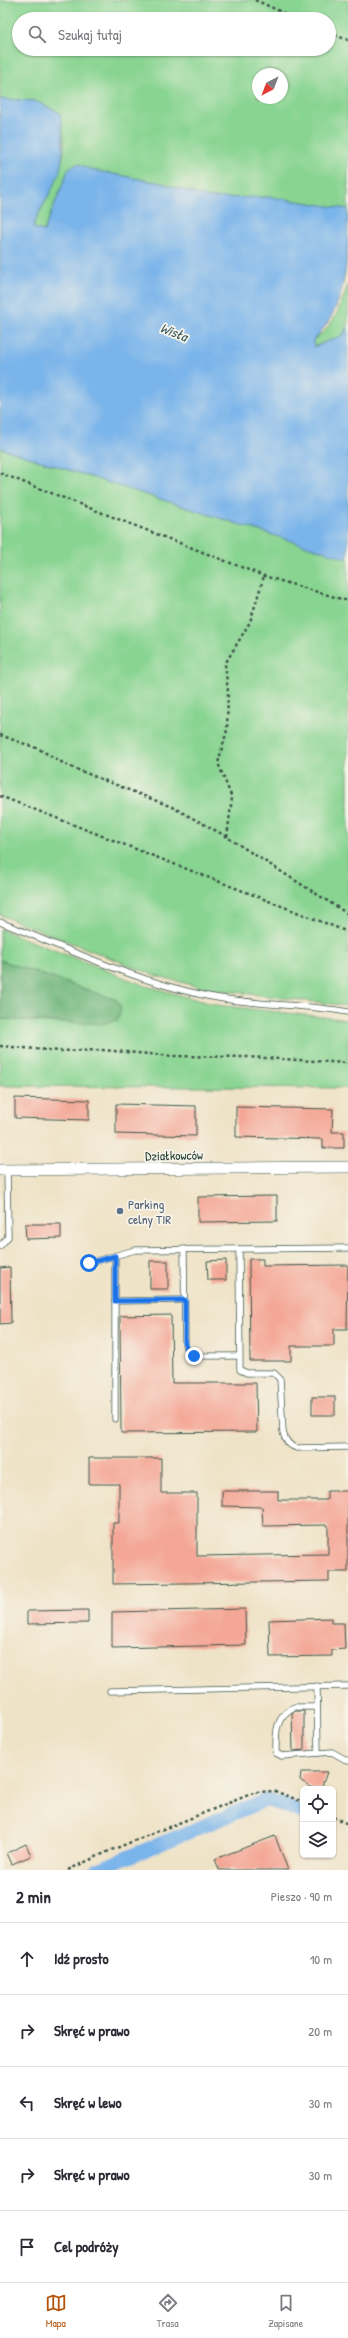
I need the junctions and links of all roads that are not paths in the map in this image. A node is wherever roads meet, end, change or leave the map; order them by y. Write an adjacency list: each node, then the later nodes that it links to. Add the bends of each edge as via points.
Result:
1 (0, 922): 2 (lane, via 176,989 225,999)
2 (348, 1012)
3 (348, 1167): 4 (street, Działkowców)
4 (3, 1170): 5 (lane, via 8,1237)
5 (0, 1246)
6 (348, 1248): 8 (lane)
7 (184, 1249): 8 (lane); 9 (lane, via 135,1250); 11 (lane)
8 (238, 1249): 13 (lane)
9 (115, 1256): 10 (lane); 12 (lane)
10 (89, 1263)
11 (185, 1300): 12 (lane); 13 (lane, via 187,1352 194,1356)
12 (115, 1301): 14 (lane)
13 (239, 1356): 15 (lane, via 240,1370 243,1372 274,1373 280,1379 284,1438 292,1446)
14 (115, 1419)
15 (348, 1448)
16 (317, 1686): 17 (lane); 18 (lane); 19 (lane)
17 (348, 1686)
18 (110, 1691)
19 (317, 1707): 20 (lane); 20 (lane, via 294,1707 279,1721 276,1730 276,1754 279,1756)
20 (318, 1753): 21 (lane, via 332,1752)
21 (348, 1761)

